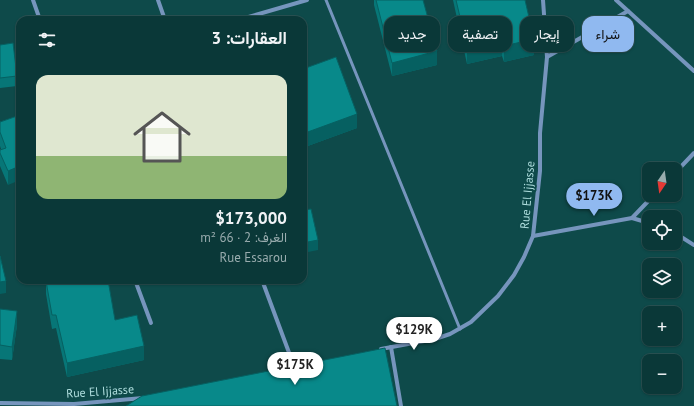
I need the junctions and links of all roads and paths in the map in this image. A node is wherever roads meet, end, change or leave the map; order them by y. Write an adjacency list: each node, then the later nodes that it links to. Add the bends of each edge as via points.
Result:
1 (33, 0): 8 (street)
2 (158, 0): 9 (street)
3 (307, 0): 10 (street)
4 (326, 0): 24 (lane)
5 (543, 0): 11 (street, Rue El Ijjasse)
6 (616, 0): 7 (street)
7 (628, 11): 11 (street); 12 (street)
8 (39, 16)
9 (163, 16)
10 (252, 16)
11 (547, 57): 18 (street, Rue El Ijjasse)
12 (694, 71)
13 (694, 154): 14 (street)
14 (682, 166)
15 (647, 202): 16 (street)
16 (632, 218): 17 (street); 18 (street)
17 (642, 221)
18 (533, 236): 24 (street, Rue El Ijjasse, via 514,275 498,296)
19 (682, 237): 20 (street)
20 (694, 245)
21 (137, 284): 23 (street)
22 (263, 284): 28 (street)
23 (151, 323)
24 (460, 329): 25 (street, Rue El Ijjasse, via 435,339)
25 (391, 347): 26 (street, Rue El Ijjasse); 33 (street)
26 (376, 350)
27 (302, 365): 28 (street)
28 (294, 366): 29 (street)
29 (287, 368)
30 (145, 398): 32 (street, Rue El Ijjasse)
31 (0, 403): 32 (street, Rue El Ijjasse)
32 (75, 405)
33 (402, 406)

